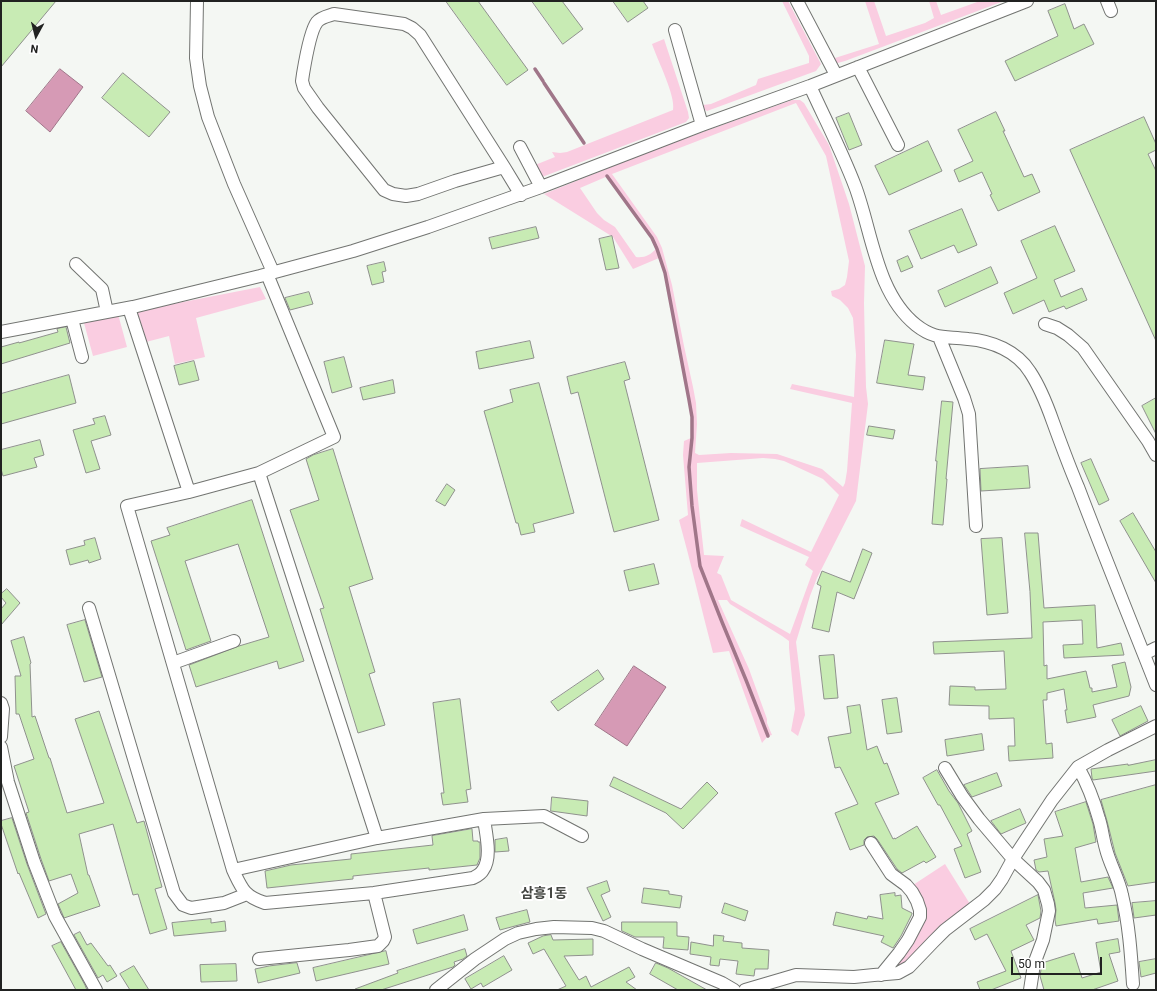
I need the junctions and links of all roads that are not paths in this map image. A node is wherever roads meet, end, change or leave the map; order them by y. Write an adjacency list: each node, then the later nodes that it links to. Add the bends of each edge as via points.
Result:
1 (197, 1): 15 (street, via 196,58 208,117)
2 (797, 1): 6 (street)
3 (1024, 2): 5 (street)
4 (675, 30): 8 (street)
5 (858, 67): 6 (street); 9 (street)
6 (836, 75): 7 (street)
7 (810, 86): 8 (street); 21 (street, via 855,187 878,262 895,302 916,325)
8 (702, 125): 12 (street)
9 (898, 145)
10 (520, 147): 12 (street)
11 (504, 167): 11 (street, via 420,35 412,28 404,24 334,14 316,23 303,74 304,88 384,190 406,196 418,194); 13 (street)
12 (542, 188): 13 (street)
13 (521, 195): 15 (street, via 353,251)
14 (76, 264): 17 (street, via 102,289)
15 (270, 273): 16 (street); 24 (street, via 334,437)
16 (129, 308): 17 (street); 25 (street)
17 (107, 312): 18 (street)
18 (72, 319): 20 (street); 22 (street)
19 (1045, 324): 23 (street, via 1057,328 1083,348)
20 (1, 332)
21 (939, 337): 26 (street, via 969,414); 30 (street, via 970,339 1004,348 1024,363 1032,374)
22 (82, 357)
23 (1156, 455)
24 (259, 473): 25 (street); 41 (street)
25 (188, 492): 31 (street, via 127,506)
26 (976, 526)
27 (89, 608): 46 (street, via 174,893 183,905 191,908 224,903)
28 (234, 641): 31 (street)
29 (1156, 648): 30 (street)
30 (1144, 654): 32 (street)
31 (173, 663): 44 (street)
32 (1156, 685)
33 (1, 703): 35 (street)
34 (1156, 726): 37 (street)
35 (1, 737)
36 (1, 747): 50 (street, via 8,782 55,916)
37 (1078, 767): 43 (street); 49 (street, via 1100,819 1106,849 1122,894 1130,935)
38 (945, 768): 43 (street, via 962,796)
39 (484, 819): 40 (street, via 544,816); 41 (street); 45 (street, via 488,854 487,862 480,874 473,878)
40 (582, 836)
41 (377, 838): 44 (street)
42 (871, 843): 48 (street, via 891,874 912,892 920,910 920,917 908,940)
43 (1012, 859): 48 (street, via 996,889 945,930 909,967 898,973); 54 (street, via 1044,890 1049,911 1043,940 1034,964)
44 (233, 870): 46 (street)
45 (374, 893): 46 (street, via 265,903); 47 (street, via 385,937 378,946)
46 (247, 894)
47 (259, 959)
48 (881, 975): 53 (street, via 796,975)
49 (1133, 984)
50 (96, 990)
51 (436, 990): 52 (street, via 505,939 524,931 554,927 592,928 604,931)
52 (734, 990)
53 (745, 990)
54 (1030, 990)

